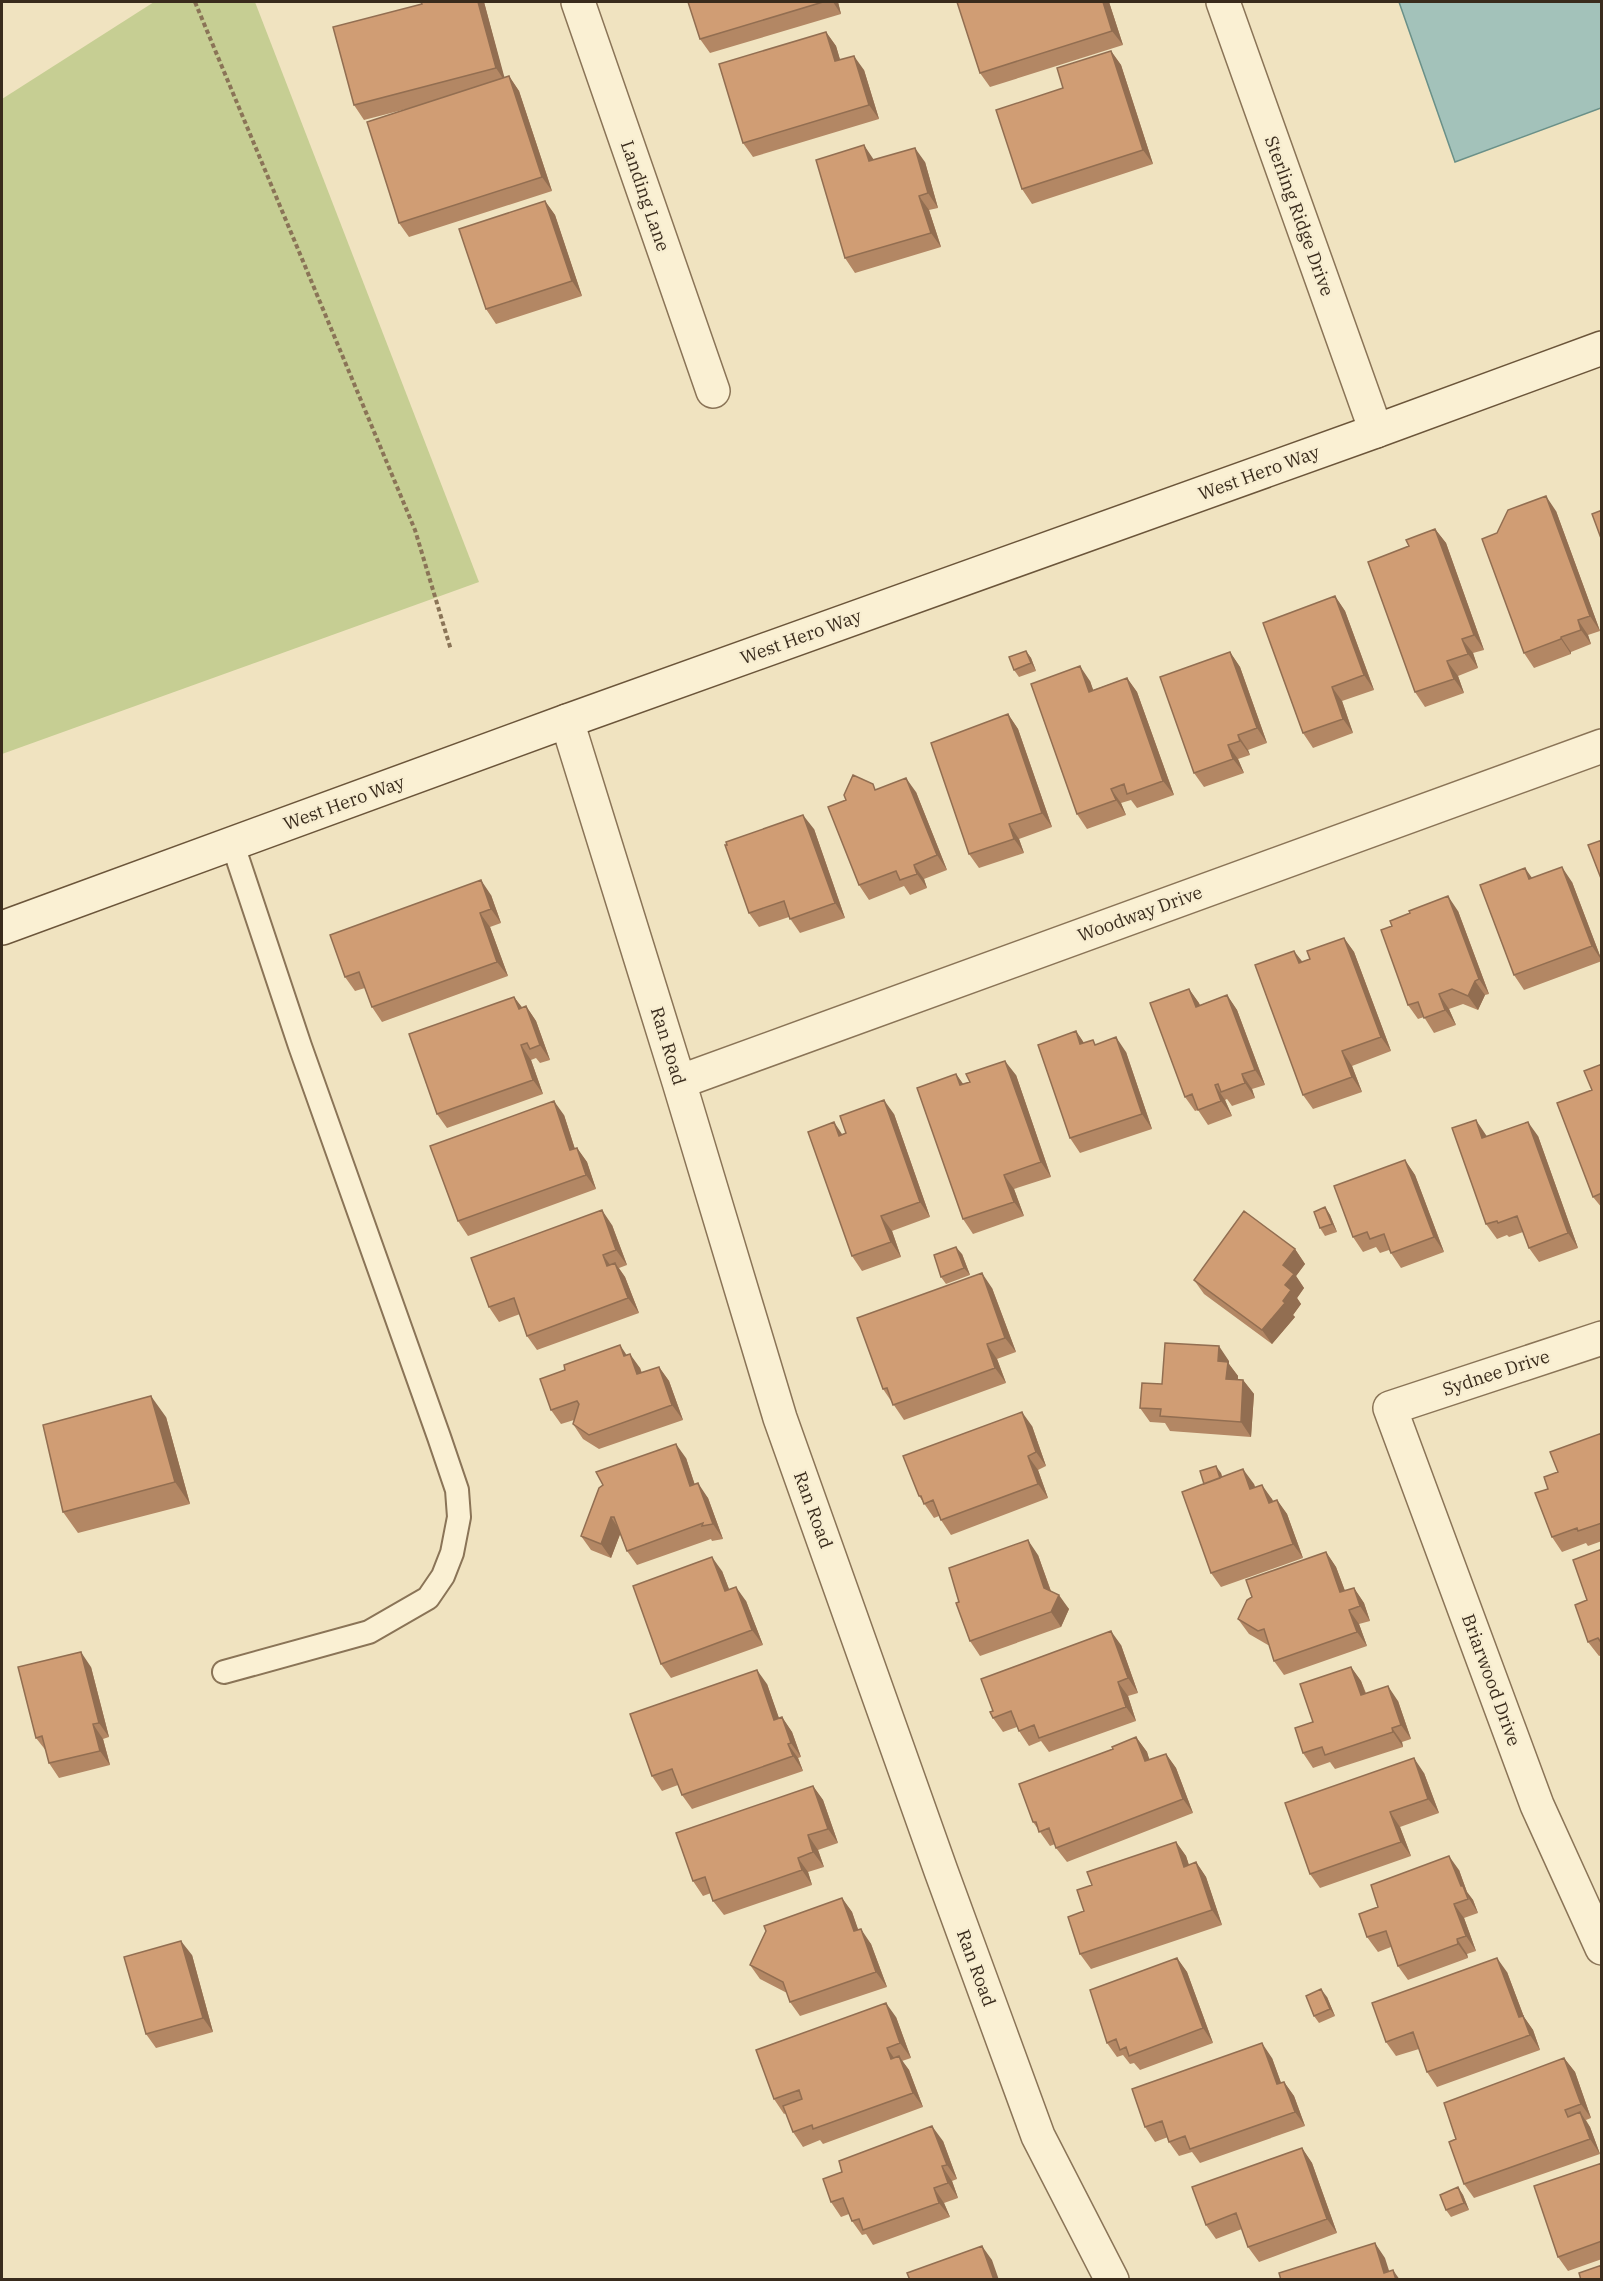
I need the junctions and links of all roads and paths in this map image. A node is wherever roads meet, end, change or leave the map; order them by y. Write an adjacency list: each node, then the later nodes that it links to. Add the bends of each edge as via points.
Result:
1 (195, 2): 7 (path, via 415,530)
2 (578, 2): 5 (street, Landing Lane)
3 (1223, 2): 6 (street, Sterling Ridge Drive)
4 (1602, 348): 6 (street, West Hero Way)
5 (713, 391)
6 (1376, 431): 8 (street, West Hero Way)
7 (451, 650)
8 (567, 721): 10 (street, West Hero Way); 12 (street, Ran Road)
9 (1602, 746): 12 (street, Woodway Drive)
10 (232, 844): 11 (street, West Hero Way); 15 (lane, via 439,1437 457,1491 459,1517 452,1553 428,1598 369,1632)
11 (2, 927)
12 (680, 1082): 17 (street, Ran Road, via 780,1418 937,1860 1038,2136)
13 (1602, 1338): 14 (street, Sydnee Drive)
14 (1390, 1408): 16 (street, Briarwood Drive, via 1537,1805)
15 (224, 1672)
16 (1602, 1948)
17 (1112, 2280)

